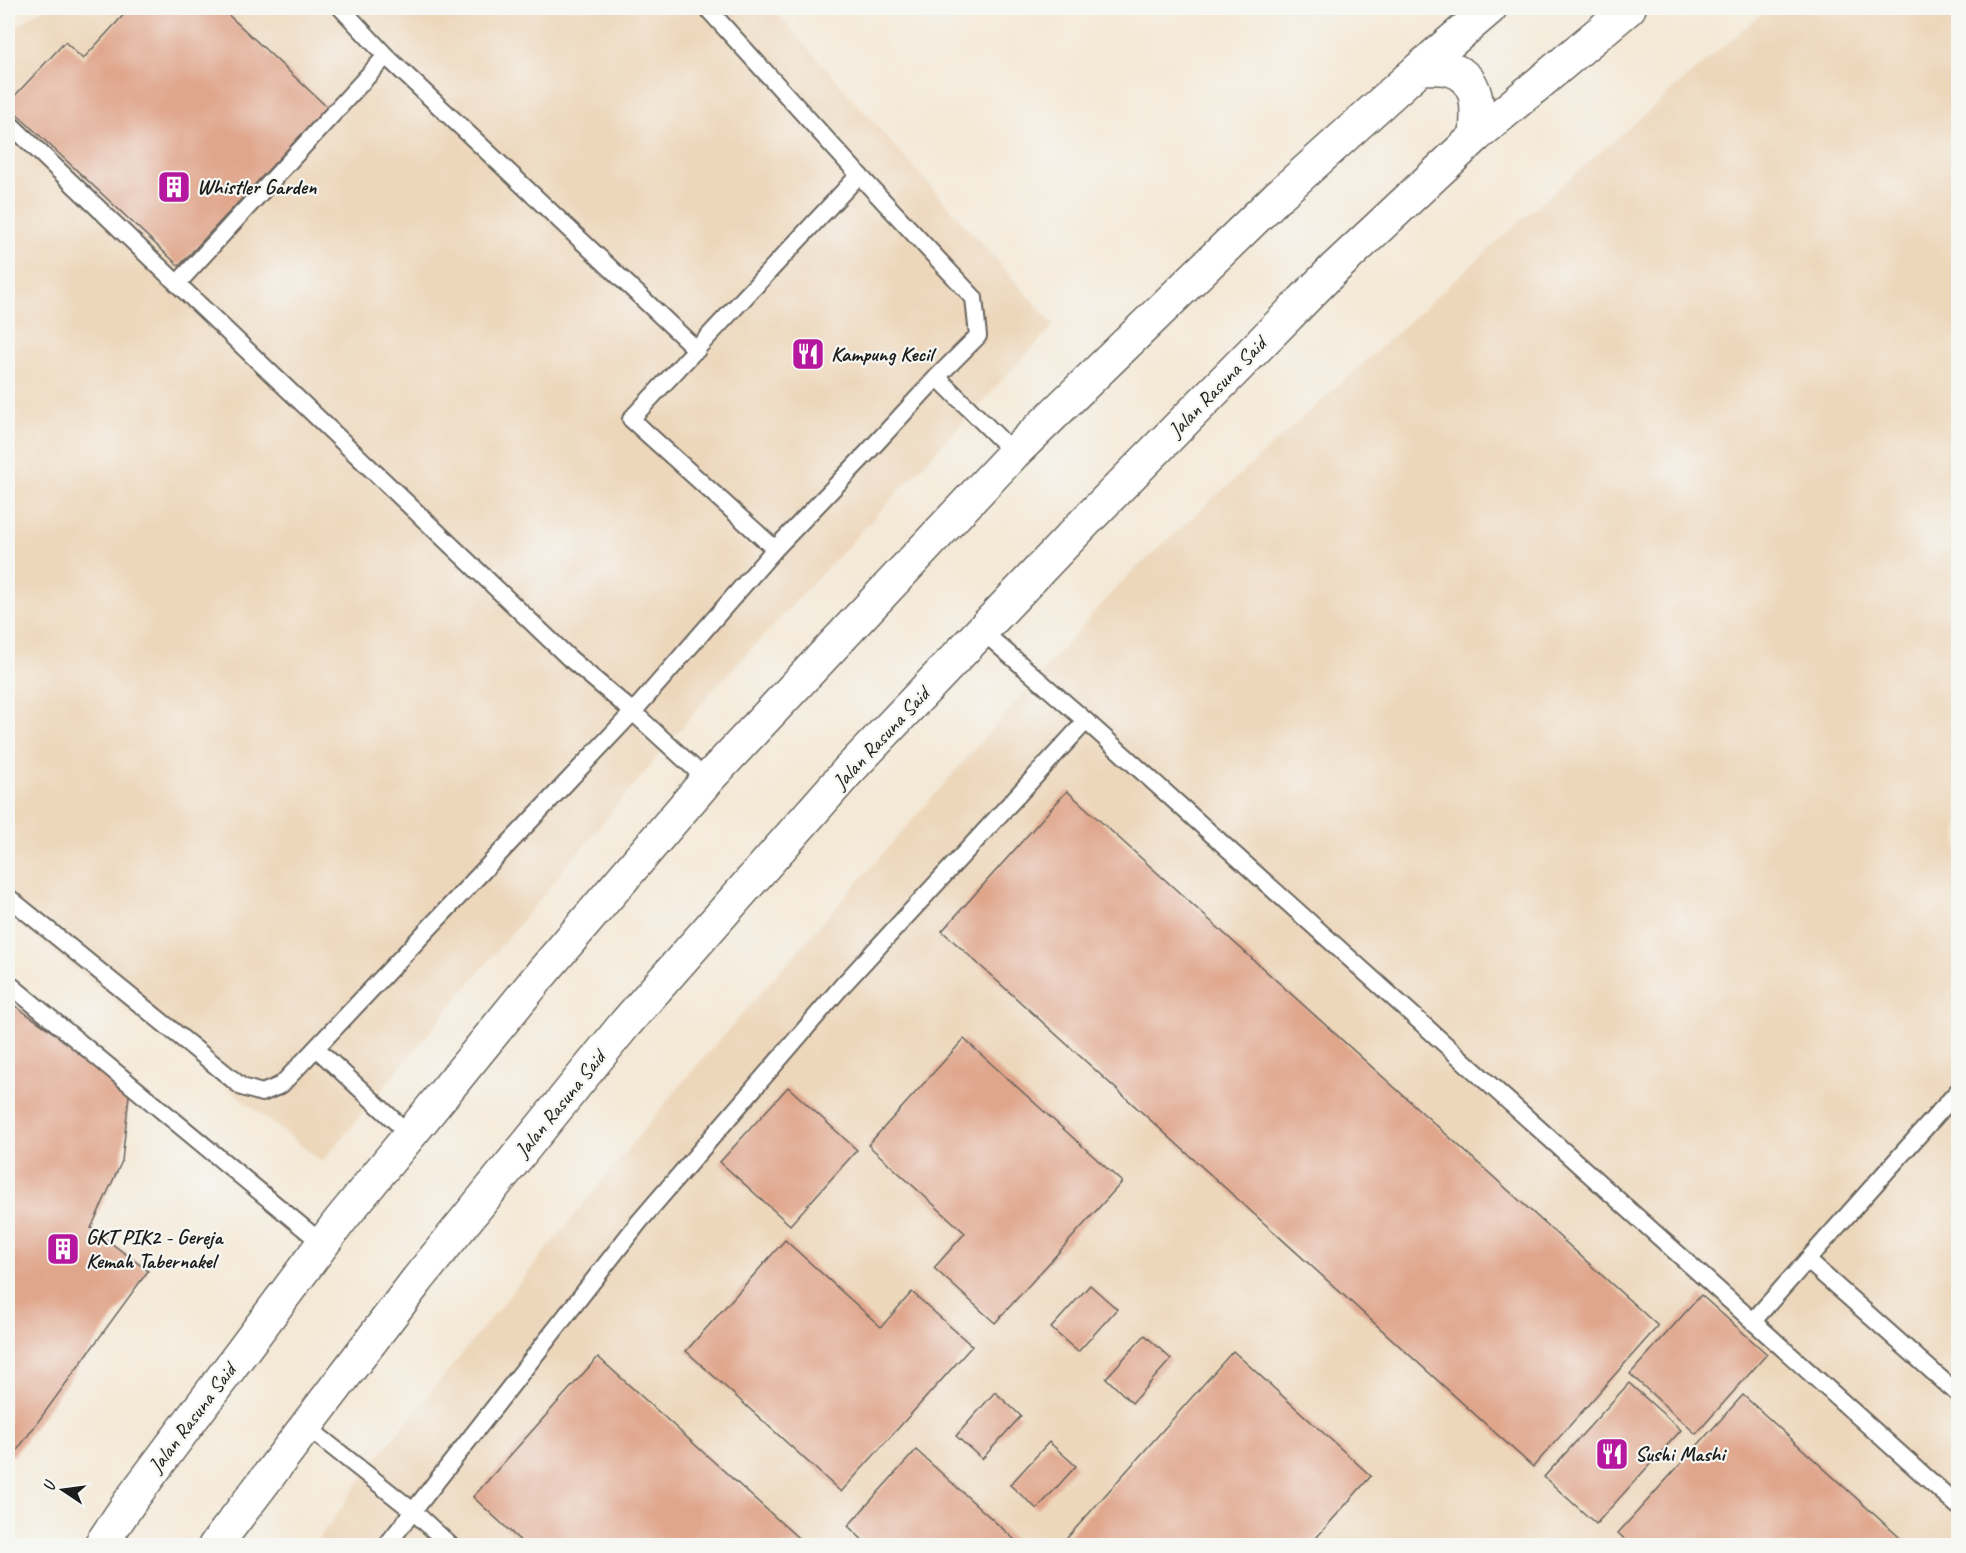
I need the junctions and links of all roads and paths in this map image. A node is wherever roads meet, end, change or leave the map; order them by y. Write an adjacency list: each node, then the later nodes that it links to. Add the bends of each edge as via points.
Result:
1 (341, 8): 5 (lane)
2 (707, 8): 9 (lane)
3 (1490, 8): 6 (street, Jalan Rasuna Said)
4 (1629, 8): 8 (street, Jalan Rasuna Said)
5 (386, 56): 10 (lane); 11 (lane)
6 (1420, 68): 8 (street, via 1449,69 1465,78 1477,100); 13 (street, Jalan Rasuna Said, via 1277,197)
7 (8, 122): 10 (lane)
8 (1476, 136): 15 (street, Jalan Rasuna Said, via 1334,269)
9 (859, 175): 11 (lane); 12 (lane, via 974,298 978,336)
10 (177, 284): 16 (lane, via 568,657)
11 (697, 350): 14 (lane, via 631,420)
12 (937, 377): 13 (lane); 14 (lane)
13 (1014, 453): 18 (street, Jalan Rasuna Said)
14 (775, 549): 16 (lane)
15 (982, 631): 17 (lane); 28 (street, Jalan Rasuna Said, via 848,771 625,1024 418,1279)
16 (633, 712): 18 (lane); 21 (lane)
17 (1086, 722): 26 (lane); 30 (lane, via 842,986 639,1222)
18 (707, 780): 23 (street, Jalan Rasuna Said)
19 (8, 897): 21 (lane, via 242,1087 262,1093 282,1085)
20 (8, 983): 24 (lane)
21 (316, 1048): 23 (lane)
22 (1959, 1091): 25 (lane)
23 (410, 1135): 24 (street, Jalan Rasuna Said)
24 (323, 1244): 31 (street, Jalan Rasuna Said)
25 (1808, 1260): 26 (lane); 27 (lane)
26 (1753, 1321): 29 (lane)
27 (1959, 1394)
28 (306, 1426): 30 (lane); 32 (street, Jalan Rasuna Said)
29 (1959, 1506)
30 (413, 1511): 33 (lane); 34 (lane)
31 (100, 1545)
32 (214, 1545)
33 (386, 1545)
34 (451, 1545)

